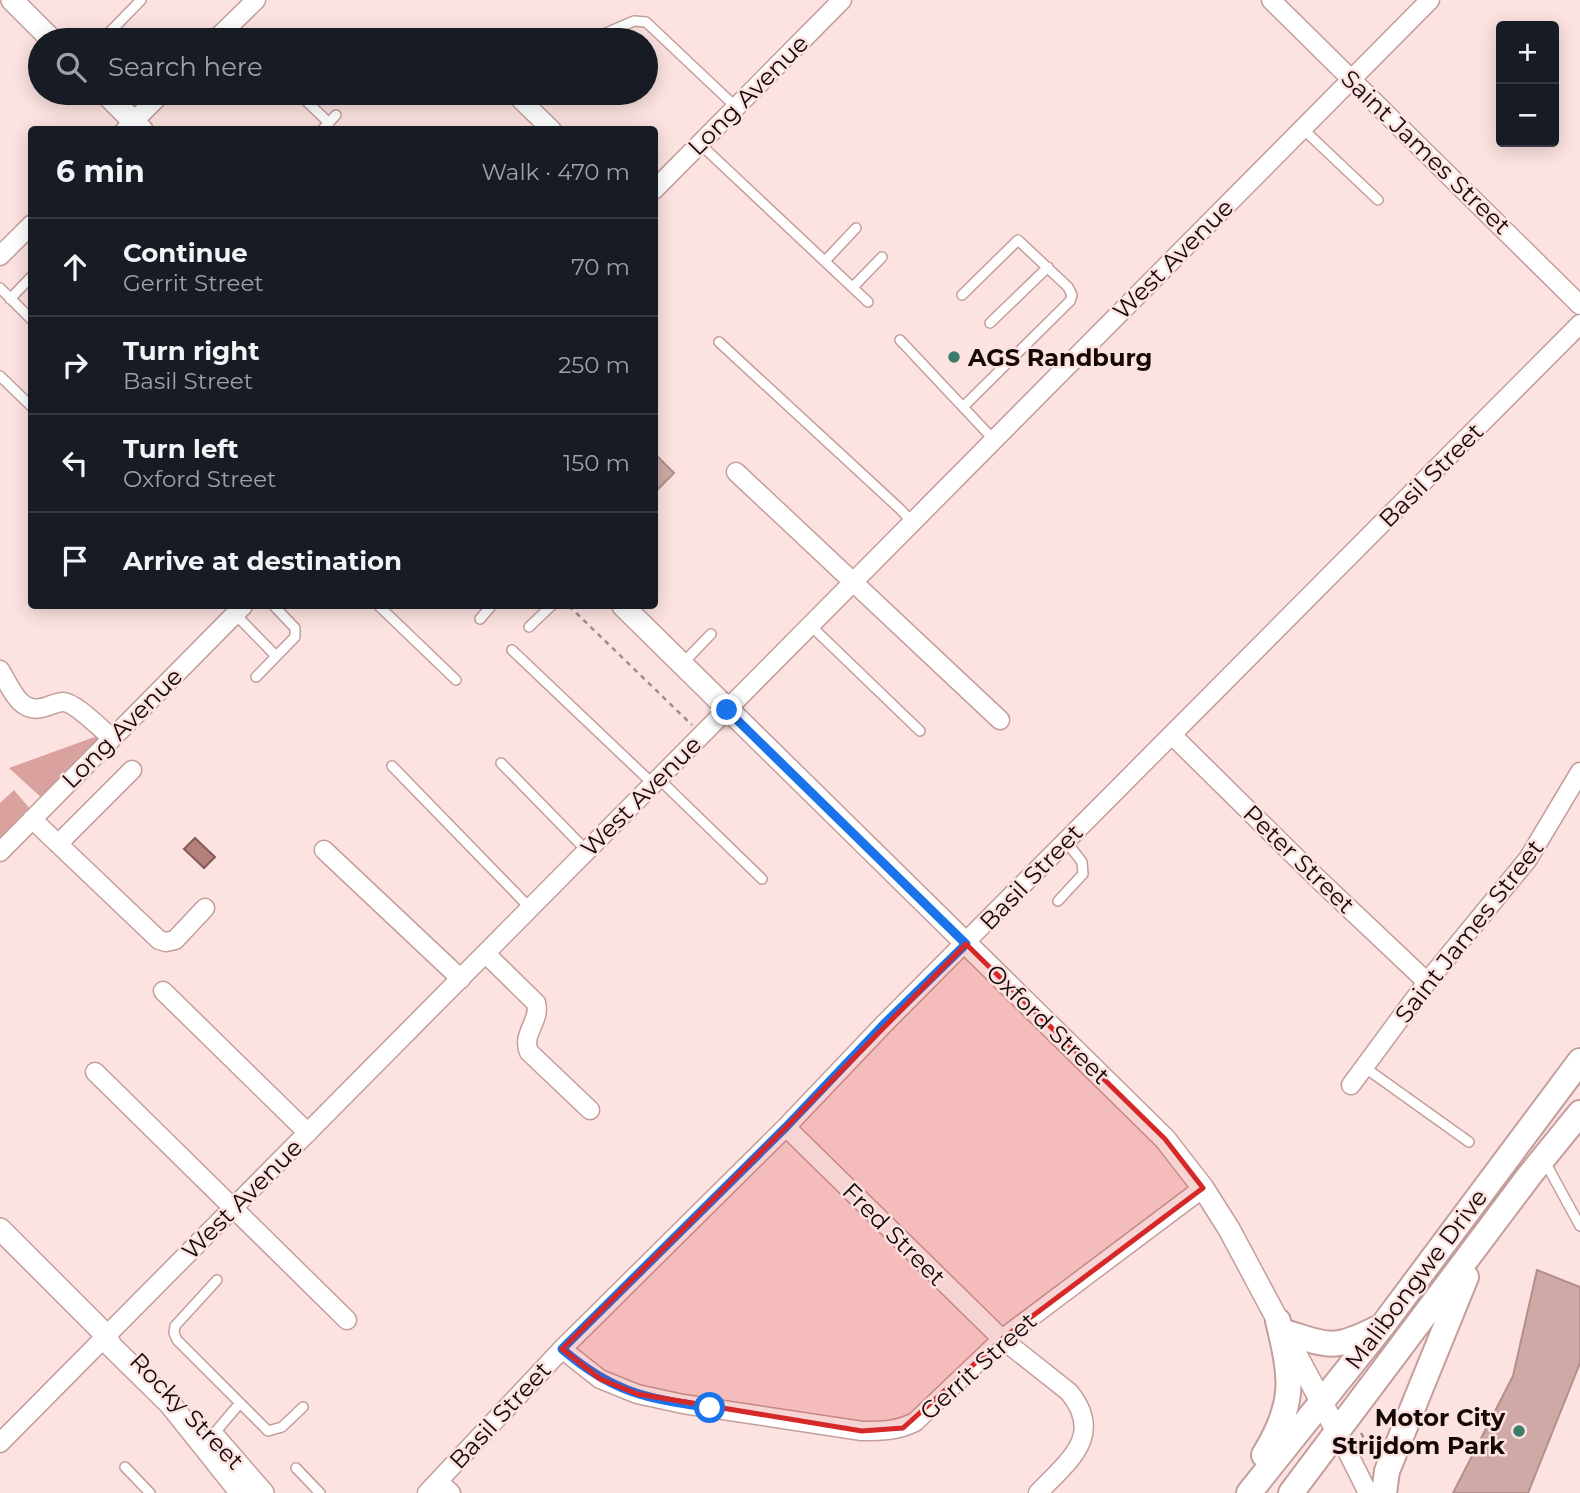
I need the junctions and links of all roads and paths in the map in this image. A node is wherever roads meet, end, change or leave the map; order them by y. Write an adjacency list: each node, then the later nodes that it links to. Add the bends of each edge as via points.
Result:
1 (12, 0): 7 (street)
2 (141, 0): 8 (lane)
3 (256, 0): 9 (street)
4 (842, 0): 18 (street, Long Avenue)
5 (1271, 0): 13 (street, Saint James Street)
6 (1430, 0): 13 (street, West Avenue)
7 (40, 28)
8 (114, 28)
9 (227, 28)
10 (618, 28): 11 (lane, via 634,21)
11 (652, 28)
12 (658, 33): 18 (lane)
13 (1351, 80): 24 (street, West Avenue); 40 (street, Saint James Street)
14 (115, 105): 20 (street)
15 (152, 105): 21 (street)
16 (308, 105): 22 (lane)
17 (526, 105): 23 (street)
18 (736, 107): 25 (street, Long Avenue)
19 (336, 114): 22 (lane)
20 (133, 126)
21 (135, 126)
22 (325, 126)
23 (548, 126)
24 (1303, 129): 27 (lane); 49 (street, West Avenue)
25 (700, 144): 26 (street, Long Avenue); 32 (lane)
26 (658, 186)
27 (1378, 200)
28 (28, 228): 30 (street)
29 (856, 228): 32 (lane)
30 (0, 256)
31 (882, 257): 35 (lane)
32 (825, 261): 35 (lane)
33 (1048, 267): 37 (lane, via 1018,240); 42 (lane); 48 (lane, via 1068,287 1070,300)
34 (28, 280): 38 (lane)
35 (853, 287): 39 (lane)
36 (0, 288): 38 (lane)
37 (962, 295)
38 (10, 299): 41 (lane)
39 (868, 302)
40 (1580, 305)
41 (28, 316)
42 (990, 323)
43 (1580, 324): 75 (street, Basil Street)
44 (900, 340): 48 (lane)
45 (719, 342): 51 (lane)
46 (0, 376): 47 (lane)
47 (28, 403)
48 (963, 407): 49 (lane)
49 (994, 440): 51 (street, West Avenue)
50 (736, 472): 52 (street)
51 (912, 522): 52 (street, West Avenue)
52 (853, 582): 62 (street, West Avenue); 73 (street)
53 (234, 609): 76 (street, Long Avenue)
54 (236, 609): 66 (lane)
55 (277, 609): 66 (lane, via 296,633)
56 (382, 609): 70 (lane)
57 (488, 609): 61 (lane)
58 (548, 609): 63 (lane)
59 (572, 609): 72 (path)
60 (626, 609): 67 (street, Oxford Street)
61 (480, 619)
62 (810, 625): 71 (street, West Avenue); 74 (lane)
63 (529, 627)
64 (712, 634): 67 (lane)
65 (512, 650): 81 (lane)
66 (276, 656): 69 (lane)
67 (682, 664): 71 (street, Oxford Street)
68 (0, 670): 76 (street, via 28,709 64,702 73,705)
69 (256, 677)
70 (456, 680)
71 (727, 710): 81 (street, West Avenue); 92 (street, Oxford Street)
72 (687, 720)
73 (1000, 720)
74 (920, 731)
75 (1172, 735): 83 (street, Basil Street); 95 (street, Peter Street)
76 (113, 738): 82 (street, Long Avenue)
77 (501, 763): 86 (lane)
78 (392, 766): 91 (lane)
79 (132, 770): 84 (street)
80 (1580, 772): 95 (street, Saint James Street, via 1528,859)
81 (656, 781): 86 (street, West Avenue); 88 (lane)
82 (32, 819): 84 (street); 87 (street, Long Avenue)
83 (1066, 841): 89 (lane, via 1082,862 1083,874); 92 (street, Basil Street)
84 (58, 844): 90 (street, via 159,940 175,940)
85 (324, 850): 94 (street)
86 (587, 851): 91 (street, West Avenue)
87 (0, 852)
88 (762, 879)
89 (1058, 901)
90 (205, 908)
91 (531, 909): 93 (street, West Avenue)
92 (966, 944): 103 (street, Basil Street); 107 (street, Oxford Street, via 1165,1139)
93 (486, 954): 94 (street, West Avenue); 101 (street, via 536,1003 537,1014 526,1041 529,1052)
94 (461, 979): 104 (street, West Avenue)
95 (1427, 982): 98 (street, Saint James Street)
96 (163, 991): 104 (street)
97 (1580, 1061): 114 (main road, Malibongwe Drive)
98 (1364, 1067): 100 (street, Saint James Street); 105 (lane)
99 (95, 1072): 108 (street)
100 (1351, 1085)
101 (590, 1110)
102 (1580, 1113): 106 (main road, Malibongwe Drive)
103 (786, 1127): 117 (street, Fred Street); 118 (street, Basil Street)
104 (308, 1133): 108 (street, West Avenue)
105 (1469, 1142)
106 (1543, 1159): 109 (lane); 111 (main road, Malibongwe Drive)
107 (1203, 1188): 115 (street, Oxford Street); 117 (street, Gerrit Street)
108 (233, 1209): 113 (street); 116 (street, West Avenue)
109 (1580, 1226)
110 (0, 1230): 116 (street, Rocky Street)
111 (1478, 1247): 122 (main road, Malibongwe Drive); 137 (main road, via 1387,1471)
112 (217, 1280): 120 (lane, via 175,1326 174,1333)
113 (347, 1320)
114 (1383, 1325): 115 (main road, via 1338,1344); 119 (main road, Malibongwe Drive)
115 (1281, 1326): 119 (street, Oxford Street); 134 (main road, via 1288,1363 1287,1404)
116 (106, 1335): 123 (street, Rocky Street, via 118,1339); 124 (street, West Avenue); 130 (street, Rocky Street, via 111,1346 186,1422)
117 (1002, 1339): 118 (street, Gerrit Street, via 915,1422 889,1431 862,1431 637,1394 600,1379); 133 (street, Fred Street, via 1069,1392 1085,1425 1080,1447)
118 (562, 1349): 128 (street, Basil Street)
119 (1323, 1402): 122 (street, Oxford Street); 134 (main road, Malibongwe Drive)
120 (240, 1403): 121 (lane, via 268,1431 282,1427); 123 (lane)
121 (303, 1407)
122 (1349, 1431): 125 (path); 135 (main road, Malibongwe Drive); 136 (street)
123 (212, 1436): 131 (street, Rocky Street)
124 (0, 1443)
125 (1373, 1454)
126 (125, 1467): 129 (lane)
127 (296, 1468): 132 (lane)
128 (439, 1489)
129 (150, 1493)
130 (241, 1493)
131 (263, 1493)
132 (320, 1493)
133 (1038, 1493)
134 (1247, 1493)
135 (1291, 1493)
136 (1368, 1493)
137 (1384, 1493)

